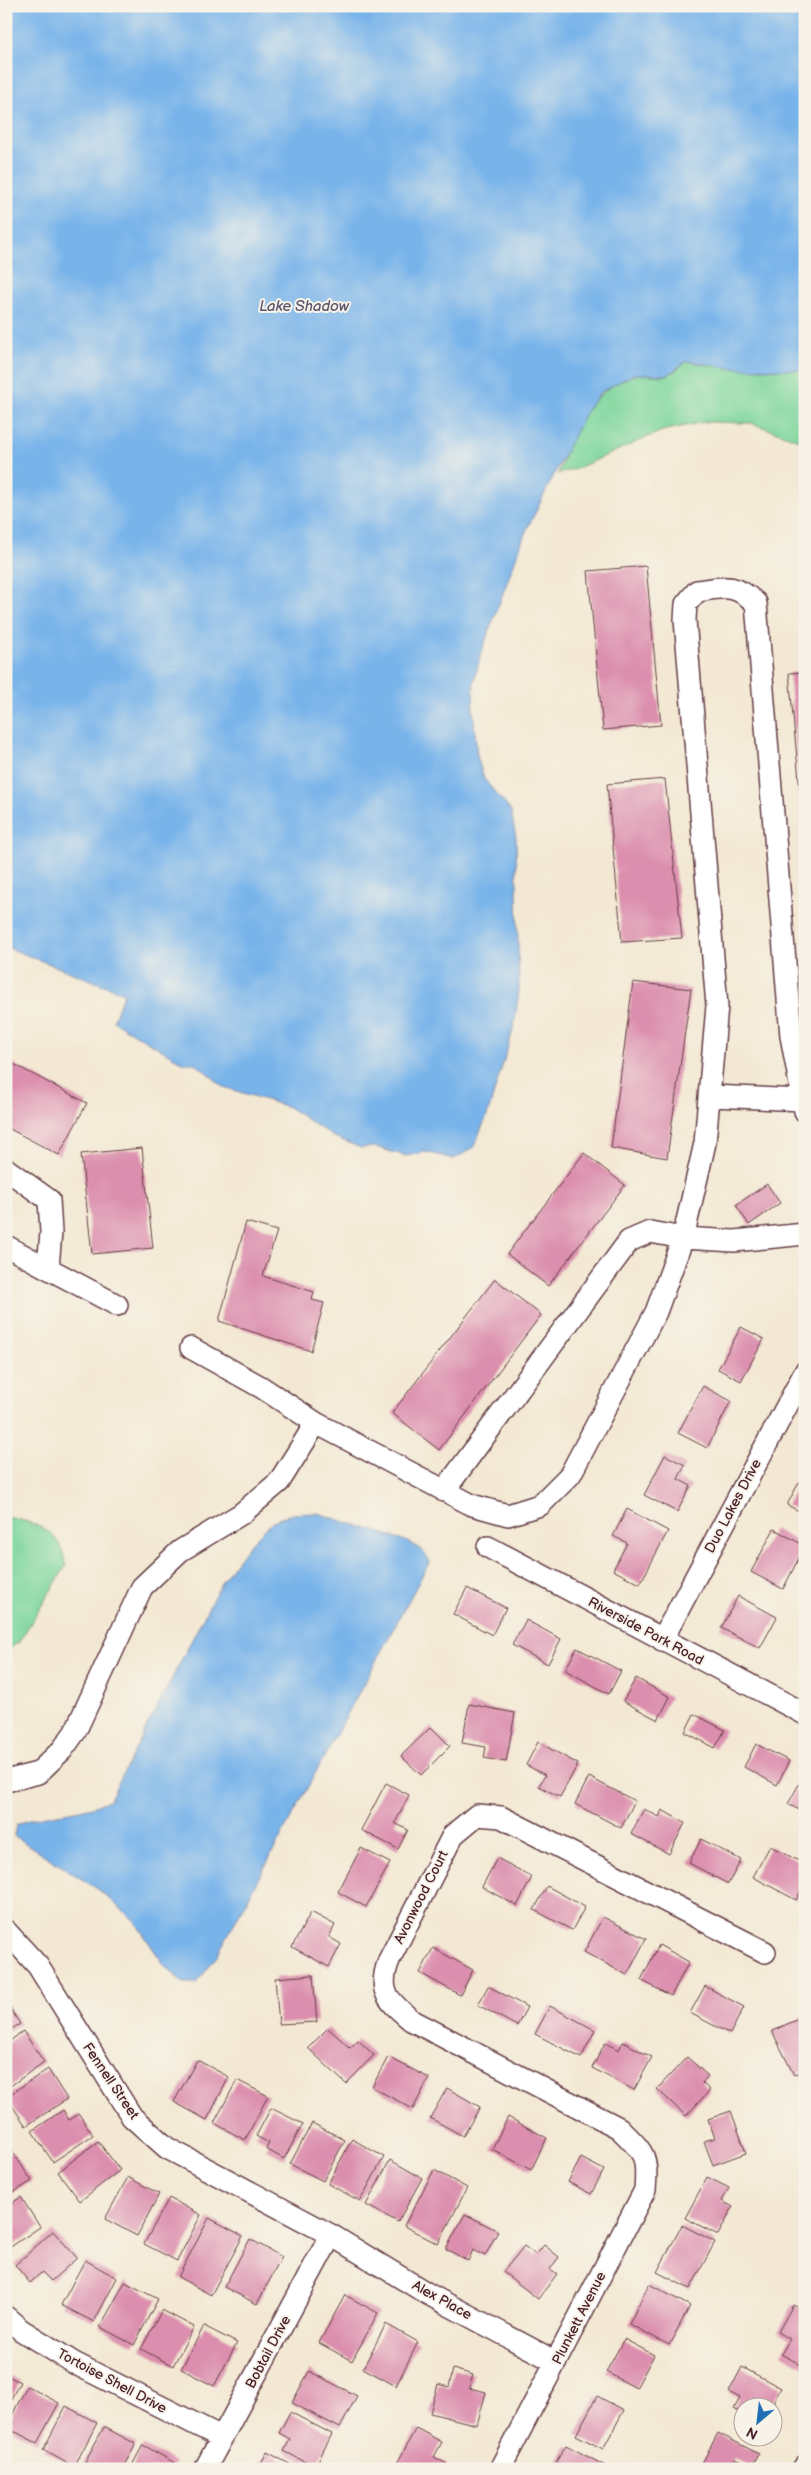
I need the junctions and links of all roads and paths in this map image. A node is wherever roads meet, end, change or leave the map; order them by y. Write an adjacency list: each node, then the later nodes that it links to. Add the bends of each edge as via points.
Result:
1 (710, 1096): 2 (street); 2 (street, via 717,1006 685,620 686,604 697,591 730,586 744,592 756,603 791,1036); 5 (street, via 705,1143)
2 (803, 1106)
3 (6, 1169): 7 (street, via 49,1200)
4 (805, 1234): 5 (street, via 734,1241)
5 (683, 1238): 12 (street, via 650,1232 629,1241); 12 (street, via 656,1312 570,1475 540,1505 508,1515 472,1505)
6 (6, 1246): 7 (street)
7 (48, 1268): 8 (street)
8 (117, 1305)
9 (190, 1348): 11 (street, via 261,1387)
10 (805, 1372): 14 (street, Duo Lakes Drive)
11 (316, 1423): 12 (street); 16 (street, via 279,1482 241,1514 180,1551 142,1587 75,1732 38,1773)
12 (444, 1491)
13 (488, 1547): 14 (street, Riverside Park Road)
14 (662, 1640): 15 (street, Riverside Park Road)
15 (805, 1714)
16 (6, 1781)
17 (6, 1931): 20 (street, Fennell Street, via 38,1966 132,2117 166,2148)
18 (765, 1952): 19 (street, Avonwood Court, via 500,1817 477,1815 453,1835 382,1978 389,2000 411,2020 619,2128 637,2146)
19 (647, 2163): 22 (street, Plunkett Avenue, via 645,2190)
20 (331, 2235): 22 (street, Alex Place, via 428,2294); 23 (street, Bobtail Drive)
21 (6, 2317): 23 (street, Tortoise Shell Drive, via 74,2363)
22 (556, 2362): 25 (street, Plunkett Avenue)
23 (222, 2437): 24 (street, Bobtail Drive)
24 (205, 2469)
25 (500, 2469)

